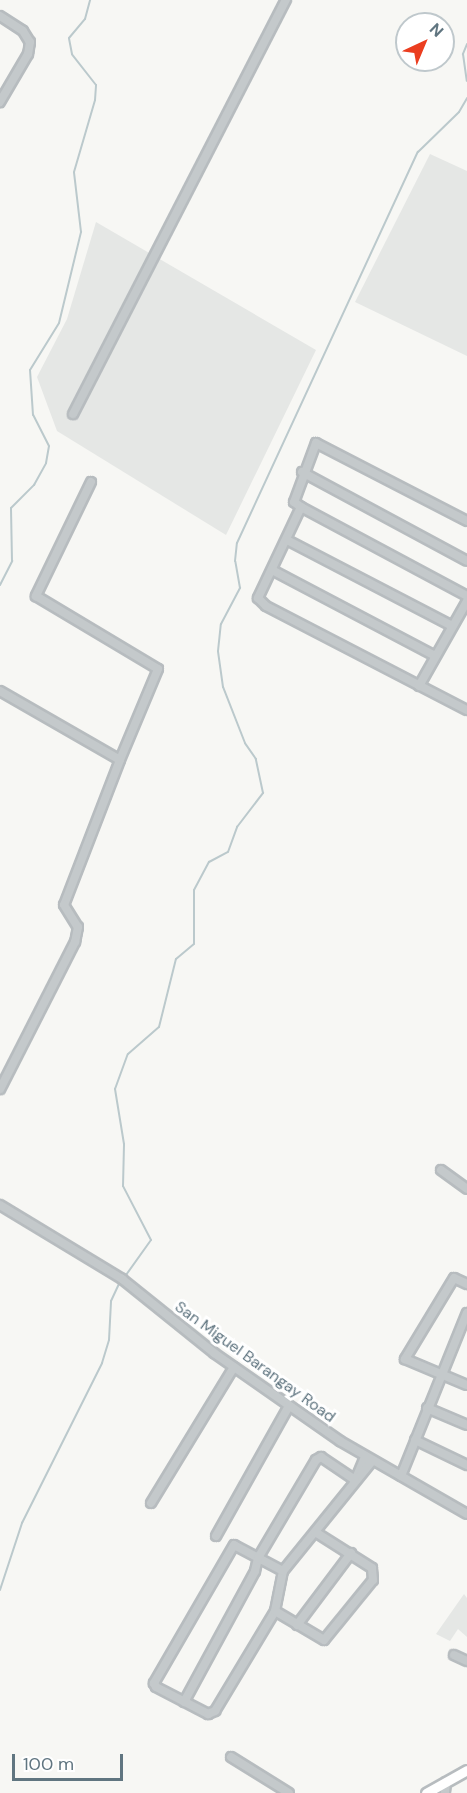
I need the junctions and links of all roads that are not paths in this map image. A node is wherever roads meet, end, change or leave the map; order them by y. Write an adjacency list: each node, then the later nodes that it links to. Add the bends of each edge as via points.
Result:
1 (286, 0): 4 (street)
2 (0, 16): 3 (street, via 23,31 30,42 28,54)
3 (0, 102)
4 (73, 414)
5 (303, 472): 7 (street, via 294,502); 8 (street, via 312,446 321,444); 10 (street)
6 (91, 482): 18 (street, via 36,596 158,669)
7 (301, 507): 9 (street); 12 (street)
8 (467, 521)
9 (287, 540): 11 (street); 13 (street)
10 (467, 561)
11 (272, 570): 14 (street); 15 (street, via 258,598 261,603)
12 (467, 598): 13 (street)
13 (452, 626): 14 (street)
14 (435, 656): 15 (street)
15 (419, 686): 17 (street)
16 (0, 691): 18 (street)
17 (467, 710)
18 (120, 760): 19 (street, via 64,905 78,927 75,942)
19 (0, 1089)
20 (441, 1170): 21 (street)
21 (467, 1189)
22 (0, 1205): 25 (street, San Miguel Barangay Road, via 122,1279)
23 (467, 1284): 26 (street, via 454,1278 405,1359)
24 (467, 1314): 26 (street)
25 (234, 1367): 28 (street, San Miguel Barangay Road); 36 (street)
26 (440, 1374): 27 (street); 29 (street)
27 (467, 1384)
28 (289, 1406): 32 (street, San Miguel Barangay Road); 39 (street)
29 (427, 1408): 30 (street); 31 (street)
30 (467, 1425)
31 (415, 1440): 33 (street); 34 (street)
32 (368, 1459): 34 (street, San Miguel Barangay Road); 35 (street)
33 (467, 1465)
34 (401, 1476): 37 (street, San Miguel Barangay Road)
35 (355, 1477): 38 (street); 41 (street, via 321,1457 316,1460)
36 (151, 1503)
37 (467, 1514)
38 (315, 1532): 40 (street); 42 (street)
39 (216, 1536)
40 (351, 1553): 44 (street); 44 (street, via 372,1568 373,1580 324,1640)
41 (258, 1558): 42 (street); 47 (street, via 255,1571); 47 (street, via 234,1545 231,1548 153,1683)
42 (283, 1571): 43 (street)
43 (275, 1611): 44 (street); 47 (street, via 215,1711 208,1713)
44 (297, 1625)
45 (454, 1655): 46 (street)
46 (467, 1661)
47 (184, 1702)
48 (231, 1757): 51 (street)
49 (467, 1770): 50 (main road)
50 (446, 1782): 52 (main road); 53 (street)
51 (289, 1793)
52 (426, 1793)
53 (445, 1793)

